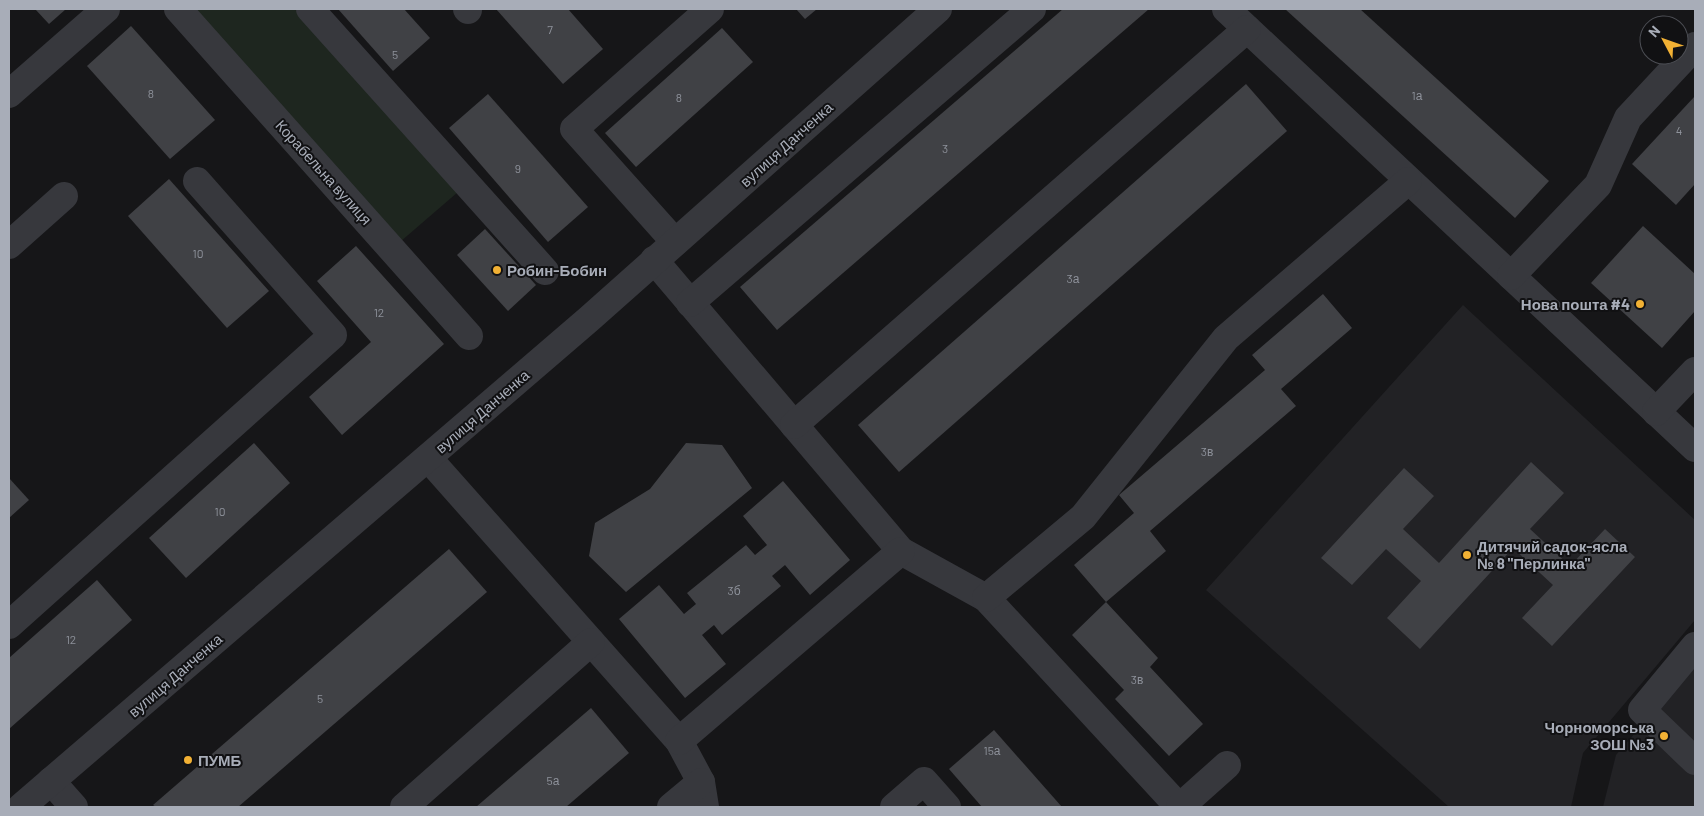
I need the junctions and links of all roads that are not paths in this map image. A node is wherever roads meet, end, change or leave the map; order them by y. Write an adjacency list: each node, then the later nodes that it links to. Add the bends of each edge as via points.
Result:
1 (106, 9): 10 (street)
2 (178, 9): 20 (street, Корабельна вулиця)
3 (310, 9): 17 (street)
4 (710, 9): 14 (street, via 574,129)
5 (938, 9): 14 (street, вулиця Данченка)
6 (1032, 9): 19 (street)
7 (1226, 9): 8 (street)
8 (1247, 29): 12 (street); 23 (street)
9 (1695, 46): 18 (street, via 1628,118 1598,185)
10 (9, 94)
11 (197, 181): 28 (street, via 333,334)
12 (1408, 181): 18 (street); 27 (street, via 1226,338 1082,518)
13 (64, 196): 15 (street)
14 (675, 242): 16 (street, вулиця Данченка)
15 (9, 244)
16 (654, 260): 19 (street); 25 (street, вулиця Данченка)
17 (545, 271)
18 (1511, 276): 22 (street)
19 (690, 304): 23 (street)
20 (469, 336)
21 (1695, 371): 22 (street)
22 (1656, 412): 24 (street)
23 (794, 425): 26 (street)
24 (1695, 448)
25 (428, 458): 29 (street); 34 (street, вулиця Данченка)
26 (901, 551): 27 (street); 31 (street)
27 (986, 598): 42 (street)
28 (9, 625)
29 (591, 642): 31 (street); 38 (street)
30 (1695, 646): 32 (street, via 1642,710)
31 (679, 741): 35 (street)
32 (1695, 761)
33 (1227, 765): 42 (street)
34 (51, 781): 36 (street, вулиця Данченка); 37 (street)
35 (703, 794): 39 (street)
36 (21, 807)
37 (74, 807)
38 (404, 807)
39 (671, 807)
40 (894, 807): 41 (street, via 924,781)
41 (947, 807)
42 (1179, 807)

